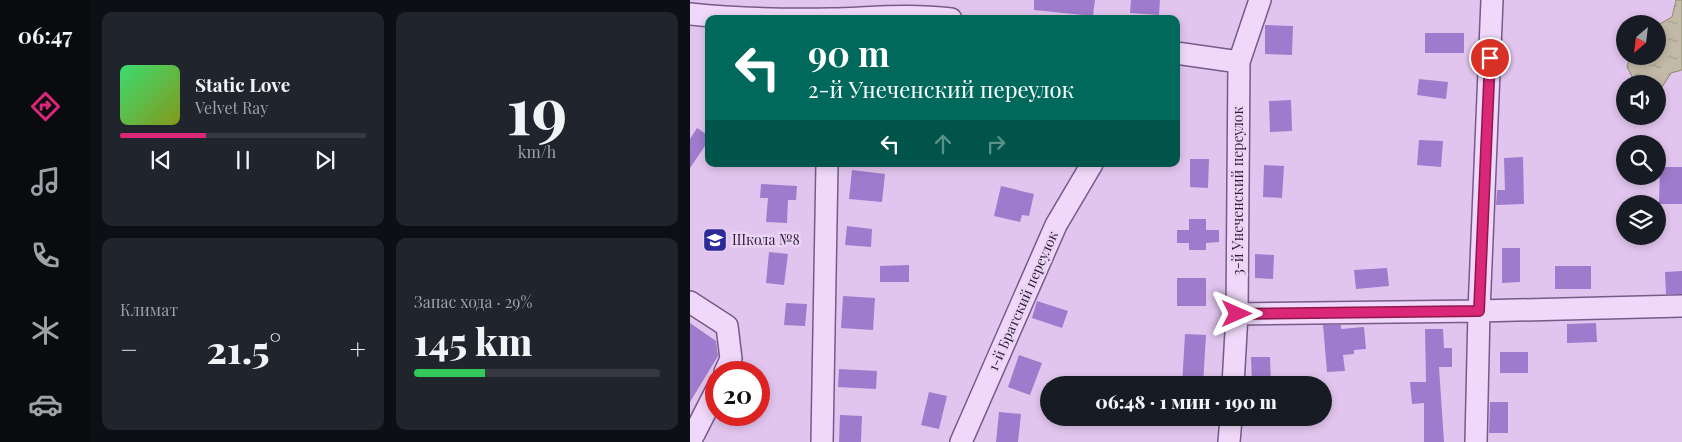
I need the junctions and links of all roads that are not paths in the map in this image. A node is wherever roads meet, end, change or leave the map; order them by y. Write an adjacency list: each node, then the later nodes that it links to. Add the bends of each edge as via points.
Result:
1 (832, 0): 6 (street)
2 (1260, 0): 8 (street, 3-й Унеченский переулок)
3 (1492, 0): 13 (street)
4 (690, 14): 5 (street)
5 (705, 15)
6 (830, 15)
7 (1180, 54): 8 (street)
8 (1239, 62): 14 (street, 3-й Унеченский переулок)
9 (827, 167): 20 (street)
10 (1090, 167): 21 (street, 1-й Братский переулок, via 1056,226)
11 (690, 302): 15 (street, via 727,326)
12 (1682, 306): 13 (street)
13 (1479, 311): 14 (street); 23 (street)
14 (1237, 314): 16 (street, 3-й Унеченский переулок)
15 (730, 361)
16 (1234, 376)
17 (705, 412): 19 (street)
18 (1230, 426): 22 (street)
19 (690, 442)
20 (822, 442)
21 (961, 442)
22 (1229, 442)
23 (1476, 442)

